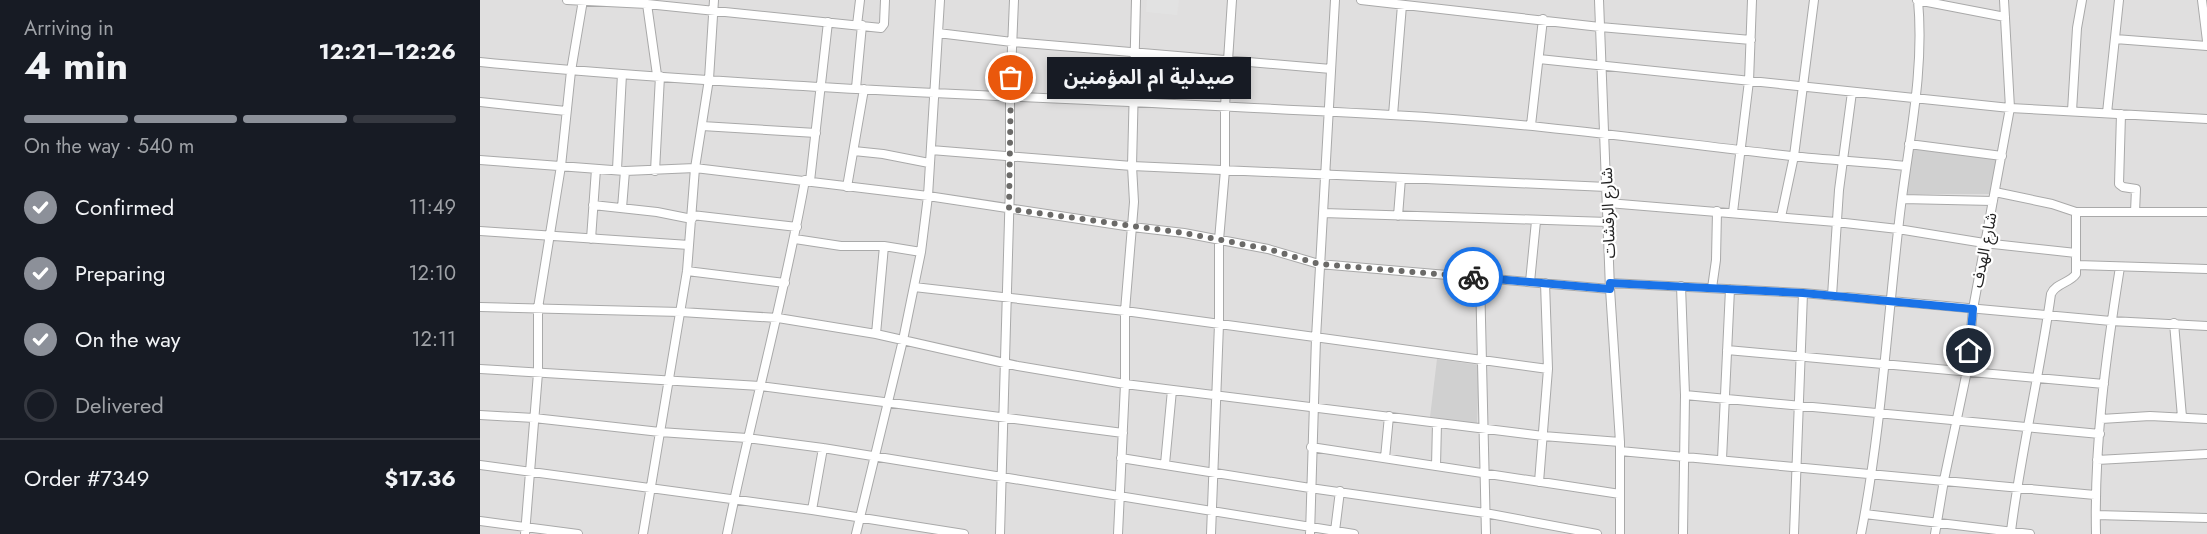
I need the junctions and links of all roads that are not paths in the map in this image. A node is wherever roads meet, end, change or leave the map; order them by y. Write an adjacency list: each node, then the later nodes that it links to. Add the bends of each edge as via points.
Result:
1 (567, 0): 2 (street)
2 (583, 0): 21 (street); 41 (street)
3 (714, 0): 23 (street)
4 (860, 0): 27 (street)
5 (885, 0): 27 (street, via 883,27)
6 (940, 0): 29 (street)
7 (1014, 0): 33 (street)
8 (1136, 0): 35 (street)
9 (1232, 0): 37 (street)
10 (1335, 0): 40 (street)
11 (1360, 0): 20 (street)
12 (1599, 0): 28 (street, شارع الرقشات)
13 (1752, 0): 31 (street)
14 (1814, 0): 46 (street)
15 (1917, 0): 24 (street); 52 (street, via 1920,55)
16 (2004, 0): 24 (street, شارع الهدف)
17 (2082, 0): 58 (street)
18 (2119, 0): 30 (street)
19 (2202, 0): 32 (street)
20 (1391, 2): 22 (street)
21 (646, 4): 23 (street); 43 (street)
22 (1402, 5): 25 (street); 62 (street)
23 (713, 10): 26 (street); 44 (street)
24 (2005, 16): 56 (street, شارع الهدف)
25 (1543, 19): 28 (street); 36 (street)
26 (828, 22): 27 (street); 47 (street)
27 (860, 25): 48 (street)
28 (1600, 27): 31 (street); 39 (street, شارع الرقشات)
29 (938, 33): 33 (street); 49 (street)
30 (2115, 39): 34 (street); 60 (street)
31 (1750, 40): 45 (street)
32 (2207, 41)
33 (1012, 42): 35 (street); 51 (street)
34 (2207, 46)
35 (1134, 52): 37 (street); 54 (street)
36 (1539, 59): 39 (street); 64 (street)
37 (1228, 61): 40 (street); 55 (street)
38 (480, 62): 41 (street)
39 (1601, 65): 45 (street); 67 (street, شارع الرقشات)
40 (1331, 69): 59 (street)
41 (570, 71): 42 (street); 57 (street)
42 (622, 74): 43 (street); 83 (street)
43 (659, 76): 44 (street); 85 (street)
44 (709, 79): 47 (street); 65 (street)
45 (1749, 81): 46 (street); 70 (street)
46 (1803, 85): 50 (street); 72 (street)
47 (821, 86): 48 (street); 66 (street)
48 (860, 89): 49 (street); 71 (street)
49 (934, 92): 51 (street); 69 (street)
50 (1852, 92): 52 (street); 76 (street)
51 (1010, 97): 54 (street); 74 (street)
52 (1916, 98): 56 (street); 68 (street)
53 (480, 102): 57 (street)
54 (1133, 103): 55 (street); 79 (street)
55 (1225, 106): 59 (street); 84 (street)
56 (2010, 108): 58 (street); 73 (street, شارع الهدف)
57 (566, 111): 78 (street)
58 (2072, 111): 60 (street)
59 (1329, 112): 62 (street); 86 (street)
60 (2107, 113): 61 (street)
61 (2121, 114): 63 (street); 102 (street, via 2119,184 2136,189)
62 (1393, 115): 64 (street)
63 (2207, 119)
64 (1531, 125): 67 (street)
65 (702, 126): 66 (street); 81 (street)
66 (816, 133): 88 (street)
67 (1605, 134): 70 (street); 90 (street, شارع الرقشات)
68 (1909, 144): 73 (street); 80 (street)
69 (931, 150): 74 (street); 77 (street)
70 (1741, 150): 72 (street); 100 (street)
71 (854, 151): 77 (street); 89 (street)
72 (1794, 156): 76 (street); 107 (street)
73 (2002, 156): 91 (street, شارع الهدف)
74 (1011, 158): 79 (street); 98 (street)
75 (480, 160): 78 (street)
76 (1845, 160): 80 (street); 110 (street)
77 (929, 163): 92 (street)
78 (561, 166): 82 (street); 115 (street)
79 (1132, 166): 84 (street); 112 (street)
80 (1906, 166): 93 (street)
81 (695, 168): 85 (street); 88 (street); 106 (street)
82 (596, 169): 83 (street); 96 (street)
83 (621, 170): 85 (street); 97 (street)
84 (1225, 170): 86 (street); 118 (street)
85 (655, 171)
86 (1326, 174): 87 (street); 104 (street)
87 (1401, 178): 90 (street); 105 (street)
88 (808, 181): 89 (street); 111 (street)
89 (847, 187): 92 (street)
90 (1607, 187): 95 (street, شارع الرقشات)
91 (1995, 192): 94 (street, شارع الهدف); 101 (street)
92 (928, 196): 98 (street); 122 (street)
93 (1902, 199): 94 (street); 113 (street)
94 (1993, 201): 119 (street, شارع الهدف)
95 (1608, 203): 99 (street); 109 (street, شارع الرقشات)
96 (593, 205): 97 (street); 117 (street)
97 (622, 208): 106 (street)
98 (1009, 209): 112 (street); 140 (street)
99 (1717, 211): 100 (street); 136 (street)
100 (1732, 212): 107 (street)
101 (2076, 212): 102 (street); 123 (street)
102 (2135, 212): 103 (street)
103 (2207, 212)
104 (1323, 213): 105 (street); 124 (street)
105 (1398, 216): 108 (street)
106 (692, 217): 111 (street); 120 (street)
107 (1781, 217): 110 (street)
108 (1536, 221): 109 (street); 130 (street)
109 (1608, 222): 133 (street, شارع الرقشات)
110 (1836, 222): 113 (street); 139 (street)
111 (797, 227): 116 (street)
112 (1132, 227): 118 (street); 145 (street)
113 (1898, 229): 119 (street); 141 (street)
114 (480, 231): 115 (street)
115 (549, 235): 117 (street); 143 (street)
116 (795, 238): 121 (street, via 841,246); 132 (street)
117 (591, 239): 120 (street)
118 (1219, 240): 124 (street); 151 (street)
119 (1984, 243): 123 (street); 144 (street, شارع الهدف)
120 (689, 245): 128 (street)
121 (884, 246): 122 (street); 153 (street)
122 (921, 252): 135 (street)
123 (2076, 253): 125 (street)
124 (1319, 264): 129 (street); 154 (street)
125 (2077, 265): 126 (street); 147 (street, via 2074,278 2051,290)
126 (2120, 267): 127 (street); 149 (street)
127 (2207, 269)
128 (687, 271): 132 (street); 146 (street)
129 (1480, 277): 130 (street); 158 (street)
130 (1530, 282): 131 (street)
131 (1545, 283): 133 (street); 162 (street)
132 (785, 284): 148 (street)
133 (1610, 286): 134 (street); 194 (street, شارع الرقشات)
134 (1681, 286): 136 (street); 171 (street)
135 (914, 287): 140 (street); 155 (street)
136 (1712, 288): 137 (street)
137 (1730, 289): 138 (street); 156 (street)
138 (1803, 293): 139 (street); 157 (street)
139 (1832, 296): 141 (street)
140 (1007, 298): 145 (street); 159 (street)
141 (1890, 301): 144 (street); 160 (street)
142 (480, 307): 143 (street)
143 (538, 308): 146 (street); 164 (street)
144 (1973, 309): 147 (street); 163 (street, شارع الهدف)
145 (1125, 311): 151 (street); 167 (street)
146 (681, 312): 148 (street); 166 (street)
147 (2048, 316): 149 (street); 165 (street)
148 (778, 318): 153 (street); 169 (street)
149 (2111, 321): 150 (street); 168 (street)
150 (2174, 323): 152 (street); 180 (street)
151 (1219, 324): 154 (street); 172 (street)
152 (2207, 326)
153 (876, 334): 155 (street)
154 (1316, 338): 158 (street); 176 (street)
155 (903, 340): 159 (street); 174 (street)
156 (1727, 350): 157 (street); 173 (street)
157 (1801, 357): 160 (street); 175 (street)
158 (1482, 362): 162 (street); 187 (street)
159 (1005, 363): 167 (street); 182 (street)
160 (1884, 363): 163 (street); 178 (street)
161 (480, 369): 164 (street)
162 (1548, 369): 192 (street)
163 (1967, 371): 165 (street); 185 (street, شارع الهدف)
164 (538, 373): 166 (street); 181 (street)
165 (2037, 379): 168 (street); 188 (street)
166 (668, 380): 169 (street); 189 (street)
167 (1125, 384): 170 (street); 190 (street)
168 (2104, 384): 183 (street)
169 (760, 386): 174 (street); 193 (street)
170 (1172, 390): 172 (street); 205 (street)
171 (1685, 395): 173 (street); 200 (street)
172 (1216, 396): 176 (street); 209 (street)
173 (1726, 400): 175 (street); 203 (street)
174 (886, 401): 182 (street); 199 (street)
175 (1800, 406): 178 (street); 208 (street)
176 (1313, 407): 179 (street); 195 (street)
177 (480, 415): 181 (street)
178 (1879, 415): 185 (street); 212 (street)
179 (1389, 416): 186 (street); 202 (street)
180 (2182, 417): 183 (street); 184 (street)
181 (534, 418): 189 (street); 210 (street)
182 (1004, 419): 190 (street); 213 (street)
183 (2101, 419): 191 (street)
184 (2207, 419)
185 (1957, 421): 188 (street); 214 (street, شارع الهدف)
186 (1437, 423): 187 (street); 207 (street)
187 (1484, 429): 192 (street); 211 (street)
188 (2028, 429): 191 (street); 218 (street)
189 (660, 432): 193 (street); 216 (street)
190 (1123, 433): 201 (street)
191 (2100, 434): 204 (street)
192 (1543, 436): 194 (street); 215 (street)
193 (747, 438): 196 (street); 223 (street)
194 (1620, 442): 197 (street, شارع الرقشات)
195 (1311, 447): 202 (street); 217 (street)
196 (824, 448): 199 (street); 224 (street)
197 (1620, 451): 200 (street); 220 (street, شارع الرقشات)
198 (2207, 454): 204 (street)
199 (873, 456): 213 (street); 229 (street)
200 (1685, 456): 203 (street); 250 (street)
201 (1122, 458): 205 (street); 222 (street)
202 (1385, 458): 207 (street)
203 (1722, 459): 208 (street)
204 (2097, 460): 221 (street)
205 (1165, 464): 209 (street)
206 (480, 465): 210 (street)
207 (1436, 466): 211 (street)
208 (1797, 466): 212 (street); 251 (street)
209 (1214, 471): 217 (street); 225 (street)
210 (531, 472): 216 (street); 233 (street)
211 (1485, 474): 215 (street); 226 (street)
212 (1872, 474): 214 (street); 227 (street)
213 (1002, 478): 222 (street); 243 (street)
214 (1944, 480): 218 (street); 232 (street, شارع الهدف)
215 (1539, 482): 220 (street)
216 (651, 488): 223 (street); 239 (street)
217 (1310, 488): 219 (street); 235 (street)
218 (2016, 489): 221 (street); 237 (street)
219 (1340, 492): 226 (street); 236 (street)
220 (1620, 494): 249 (street, شارع الرقشات)
221 (2096, 495): 228 (street)
222 (1120, 497): 225 (street); 244 (street)
223 (734, 499): 224 (street); 240 (street)
224 (812, 510): 229 (street)
225 (1212, 511): 235 (street); 245 (street)
226 (1485, 513): 234 (street); 247 (street)
227 (1865, 514): 232 (street); 252 (street)
228 (2096, 515): 230 (street); 255 (street)
229 (860, 518): 241 (street); 242 (street)
230 (2207, 518)
231 (480, 521): 233 (street)
232 (1936, 523): 237 (street); 253 (street, شارع الهدف)
233 (525, 530): 238 (street)
234 (1556, 530): 248 (street)
235 (1310, 531): 236 (street)
236 (1335, 531): 246 (street)
237 (2011, 531): 254 (street)
238 (578, 534)
239 (643, 534)
240 (726, 534)
241 (856, 534)
242 (964, 534)
243 (1000, 534)
244 (1118, 534)
245 (1211, 534)
246 (1354, 534)
247 (1486, 534)
248 (1597, 534)
249 (1620, 534)
250 (1683, 534)
251 (1794, 534)
252 (1861, 534)
253 (1935, 534)
254 (2030, 534)
255 (2096, 534)

